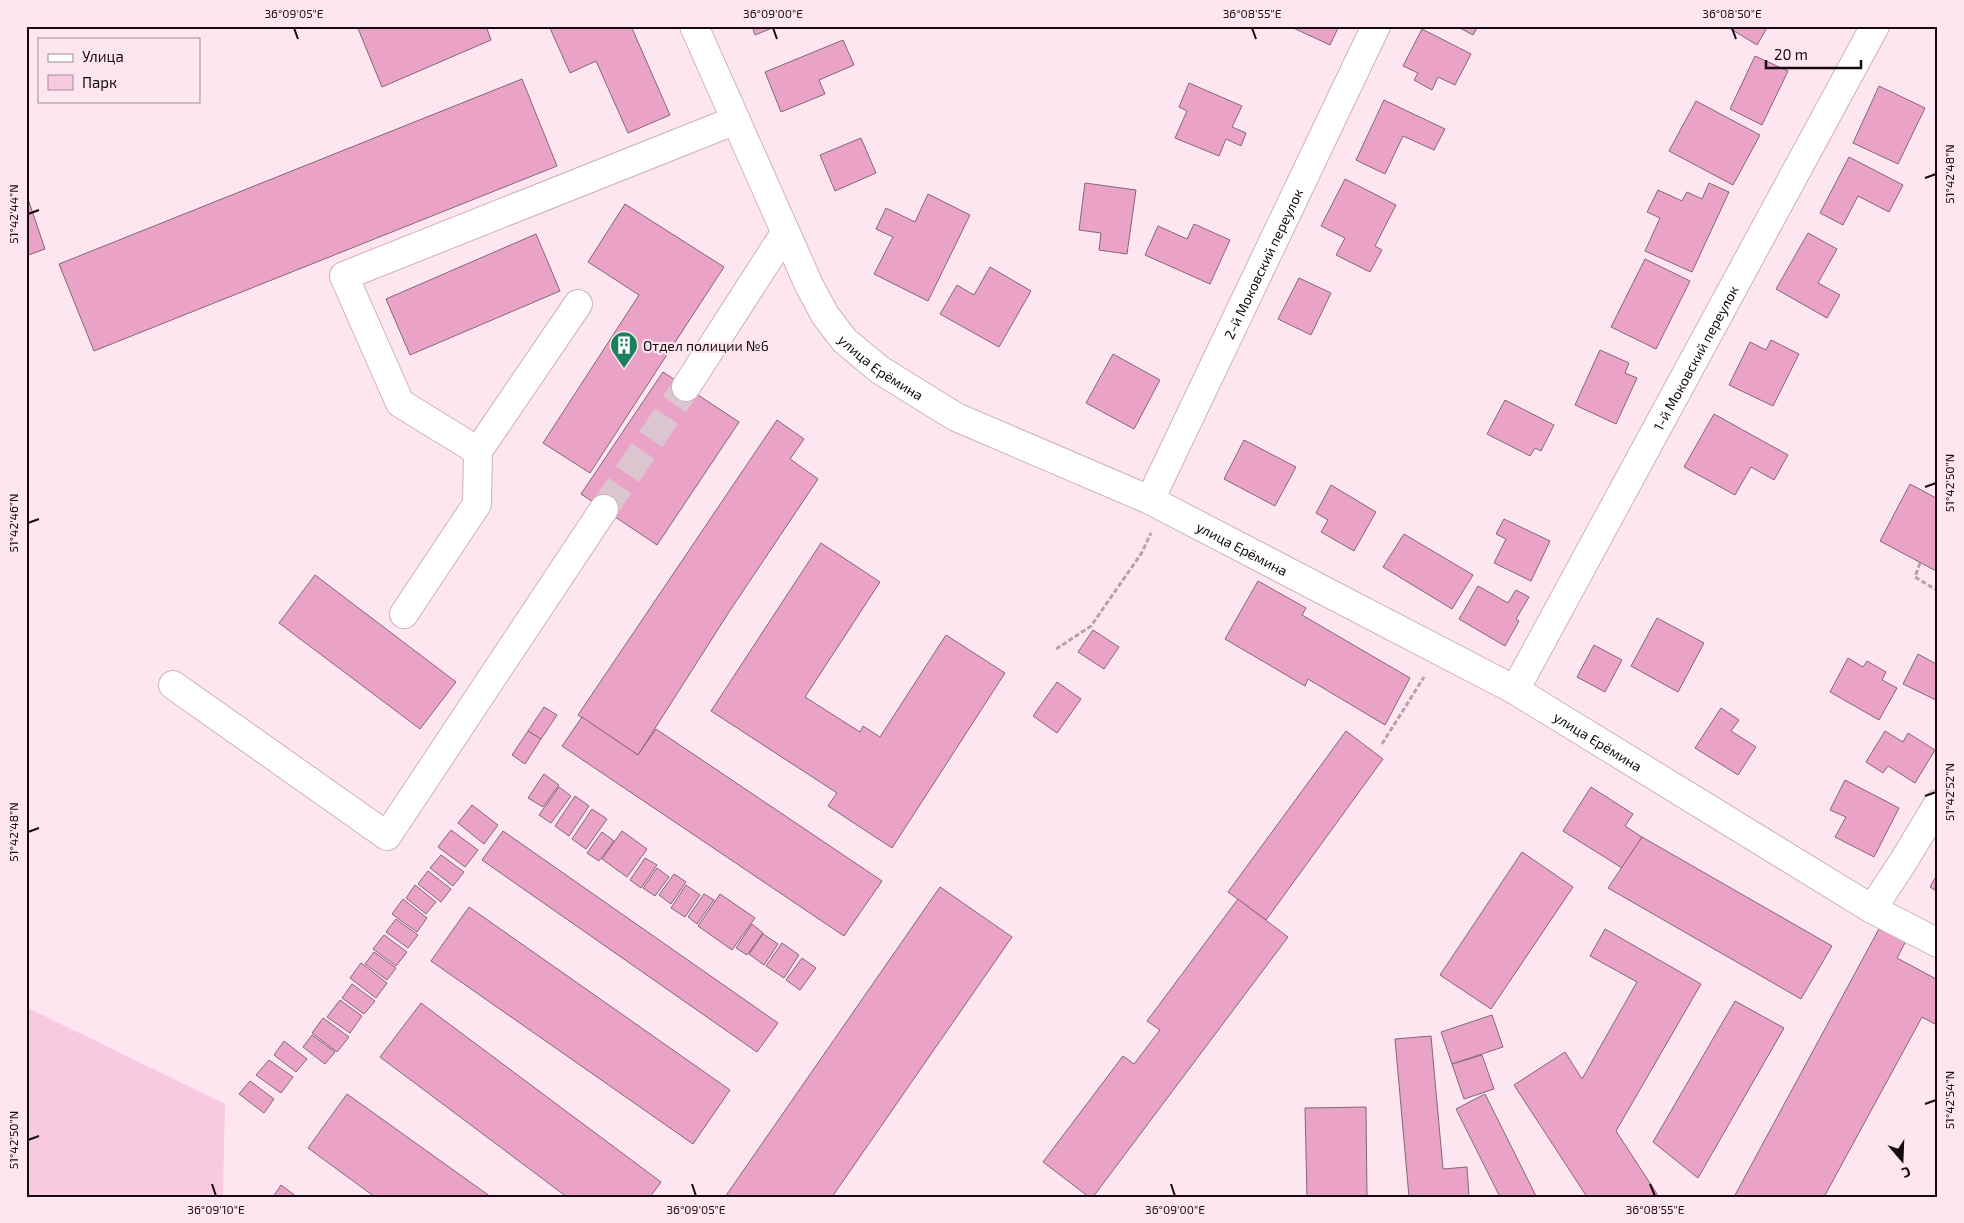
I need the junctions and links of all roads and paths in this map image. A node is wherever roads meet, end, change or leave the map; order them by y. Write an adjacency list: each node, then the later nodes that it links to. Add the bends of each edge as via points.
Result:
1 (694, 26): 4 (street, улица Ерёмина)
2 (1376, 26): 9 (street, 2-й Моковский переулок)
3 (1875, 26): 16 (street, 1-й Моковский переулок)
4 (736, 120): 5 (street, улица Ерёмина); 8 (street, via 344,276 400,403)
5 (786, 233): 7 (street); 9 (street, улица Ерёмина, via 825,315 844,341 880,370 956,417)
6 (578, 304): 8 (street)
7 (686, 386)
8 (478, 451): 13 (street, via 477,504)
9 (1150, 500): 14 (street, улица Ерёмина)
10 (604, 509): 15 (street, via 387,836)
11 (1920, 563): 12 (path, via 1915,577)
12 (1938, 591)
13 (404, 614)
14 (1440, 651): 16 (street, улица Ерёмина); 17 (path)
15 (173, 685)
16 (1515, 690): 19 (street, улица Ерёмина)
17 (1382, 744)
18 (1938, 804): 19 (street)
19 (1872, 909): 20 (street, улица Ерёмина)
20 (1938, 943)

